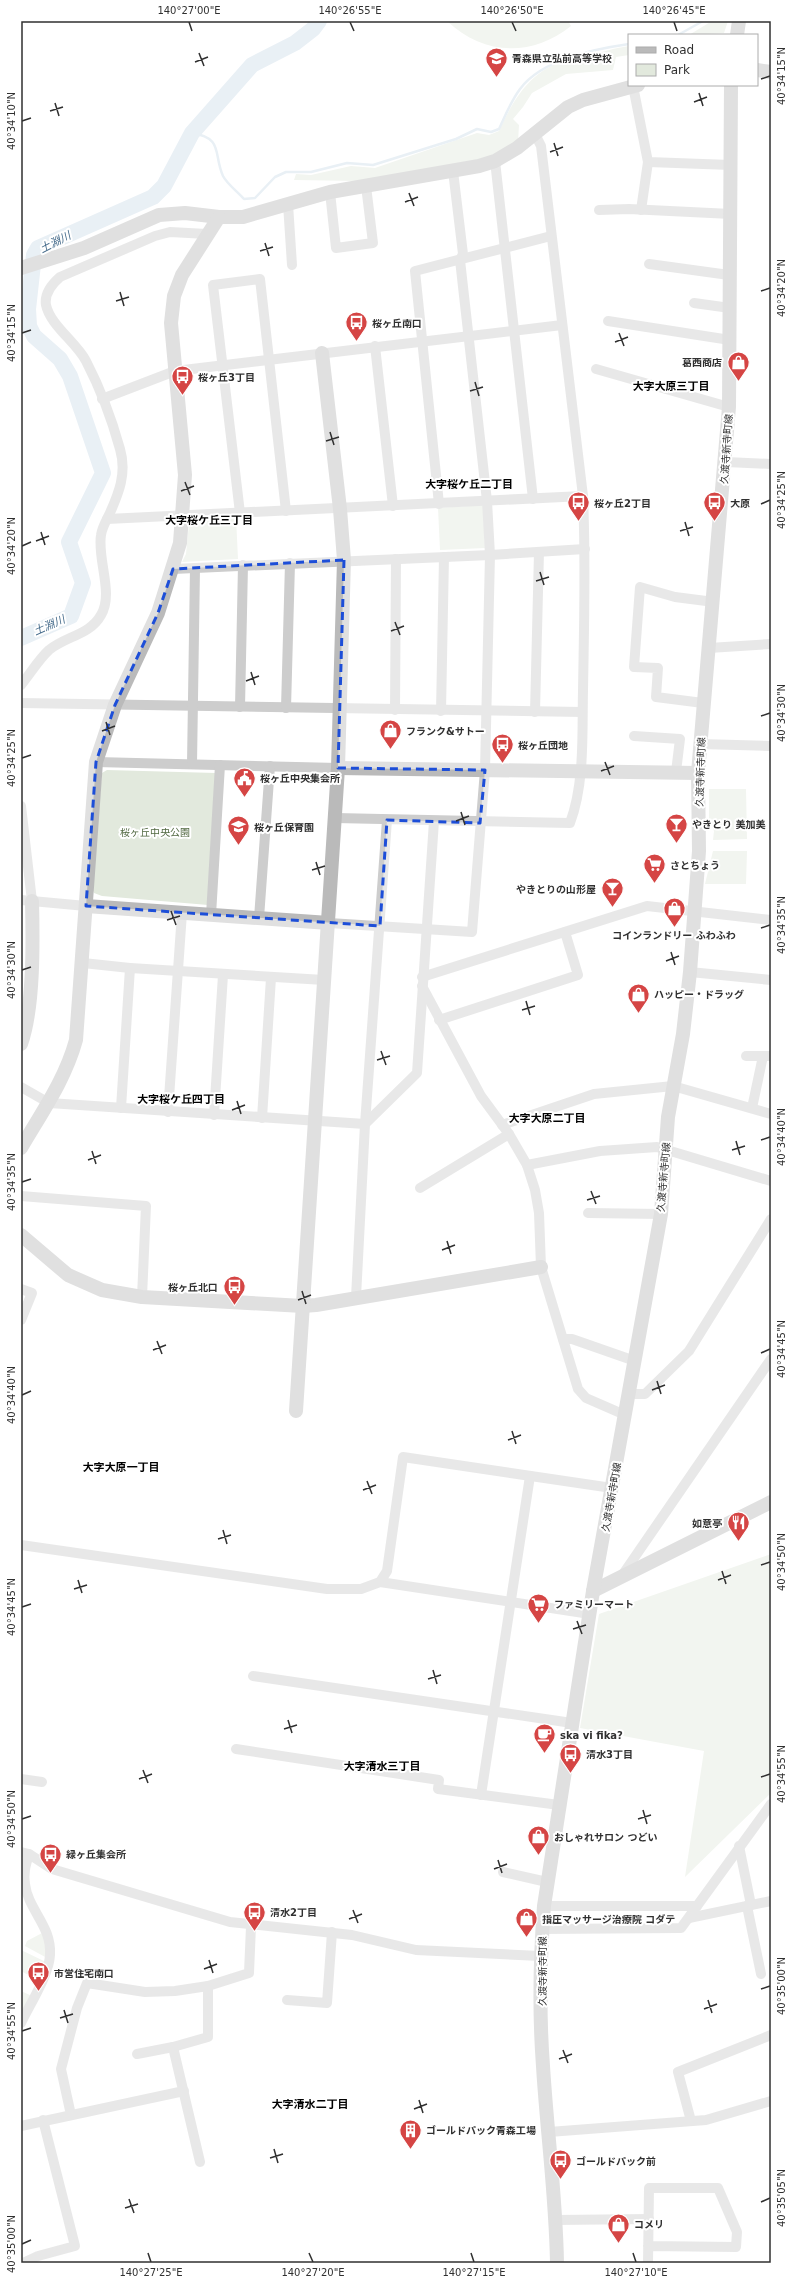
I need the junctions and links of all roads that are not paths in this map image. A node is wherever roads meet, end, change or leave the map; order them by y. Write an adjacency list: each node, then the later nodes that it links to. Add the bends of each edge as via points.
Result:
1 (739, 21): 2 (street)
2 (736, 34)
3 (758, 70): 4 (street)
4 (771, 72)
5 (636, 86): 7 (street, via 573,104); 9 (street)
6 (731, 86): 10 (street, 久渡寺新寺町線)
7 (535, 134): 8 (street); 20 (street, via 541,146)
8 (495, 161): 11 (street); 21 (street)
9 (648, 162): 10 (street); 16 (street)
10 (731, 165): 17 (street, 久渡寺新寺町線)
11 (453, 171): 12 (street); 22 (street, via 463,254)
12 (366, 186): 13 (street); 13 (street, via 373,243 336,248)
13 (330, 192): 14 (street)
14 (288, 204): 18 (street, via 243,217); 24 (street)
15 (600, 210): 16 (street)
16 (641, 210): 17 (street)
17 (731, 214): 26 (street, 久渡寺新寺町線)
18 (219, 217): 19 (street); 25 (street, via 185,213 159,215 84,248)
19 (207, 234): 40 (street, via 182,276 174,296 171,324); 41 (street, via 170,232 155,236 60,277 52,284 47,293 46,304 49,314 86,360)
20 (551, 236): 21 (street); 30 (street)
21 (506, 249): 22 (street); 31 (street)
22 (460, 260): 32 (street); 33 (street, via 415,271)
23 (649, 264): 26 (street)
24 (292, 265)
25 (29, 266)
26 (729, 276): 28 (street, 久渡寺新寺町線)
27 (694, 303): 28 (street)
28 (730, 308): 34 (street, 久渡寺新寺町線)
29 (608, 321): 34 (street)
30 (562, 325): 31 (street); 45 (street)
31 (514, 330): 32 (street); 46 (street)
32 (467, 335): 33 (street); 47 (street)
33 (422, 340): 35 (street); 48 (street)
34 (730, 340): 42 (street, 久渡寺新寺町線)
35 (375, 346): 36 (street); 49 (street)
36 (322, 353): 37 (street); 50 (street)
37 (269, 359): 38 (street); 38 (street, via 260,279 244,281 213,285); 51 (street)
38 (222, 365): 40 (street); 52 (street)
39 (596, 369): 42 (street)
40 (175, 371): 41 (street); 53 (street, via 185,475)
41 (102, 399): 54 (street, via 124,468 120,492)
42 (729, 407): 43 (street, 久渡寺新寺町線)
43 (726, 462): 44 (street); 65 (street, 久渡寺新寺町線)
44 (771, 464)
45 (583, 496): 46 (street); 55 (street)
46 (533, 499): 47 (street)
47 (487, 501): 48 (street); 57 (street)
48 (440, 504): 49 (street)
49 (393, 506): 50 (street)
50 (340, 508): 51 (street); 60 (street)
51 (286, 511): 52 (street)
52 (240, 513): 53 (street)
53 (183, 516): 54 (street); 64 (street)
54 (108, 519): 68 (street, via 101,533 100,547 106,602 102,614 95,624 85,631 49,650)
55 (585, 549): 56 (street); 80 (street)
56 (539, 552): 57 (street); 79 (street)
57 (490, 555): 58 (street); 78 (street)
58 (444, 557): 59 (street); 77 (street)
59 (396, 558): 60 (street); 76 (street)
60 (344, 560): 61 (street); 75 (street)
61 (290, 563): 62 (street); 74 (street)
62 (243, 565): 63 (street); 73 (street)
63 (195, 568): 64 (street); 72 (street)
64 (173, 569): 71 (street, via 158,614)
65 (714, 602): 67 (street, 久渡寺新寺町線); 70 (street, via 675,597 640,587 634,667 658,668 656,697)
66 (771, 644): 67 (street)
67 (709, 648): 70 (street, 久渡寺新寺町線)
68 (21, 685)
69 (21, 703): 71 (street)
70 (703, 703): 82 (street, 久渡寺新寺町線)
71 (115, 705): 72 (street); 84 (street)
72 (193, 706): 73 (street); 85 (street)
73 (240, 707): 74 (street)
74 (286, 708): 75 (street)
75 (340, 709): 76 (street); 88 (street)
76 (394, 710): 77 (street)
77 (440, 710): 78 (street)
78 (486, 711): 79 (street); 89 (street)
79 (535, 712): 80 (street)
80 (582, 712): 90 (street)
81 (634, 736): 91 (street, via 680,739)
82 (700, 744): 83 (street); 92 (street, 久渡寺新寺町線)
83 (771, 746)
84 (96, 762): 85 (street); 99 (street)
85 (192, 764): 86 (street)
86 (220, 765): 87 (street); 102 (street)
87 (270, 766): 88 (street); 103 (street)
88 (338, 768): 89 (street); 94 (street)
89 (484, 770): 90 (street); 97 (street)
90 (580, 771): 91 (street); 97 (street, via 570,823)
91 (676, 772): 92 (street)
92 (698, 772): 100 (street, 久渡寺新寺町線, via 699,852)
93 (21, 806): 98 (street)
94 (335, 818): 95 (street); 105 (street)
95 (387, 820): 96 (street); 106 (street)
96 (434, 821): 97 (street); 107 (street)
97 (480, 823): 107 (street, via 472,932)
98 (26, 900): 99 (street); 119 (street, via 33,929 27,1027)
99 (86, 906): 101 (street); 109 (street)
100 (696, 910): 104 (street); 108 (street, via 647,906); 112 (street, 久渡寺新寺町線)
101 (182, 913): 102 (street); 111 (street)
102 (212, 915): 103 (street)
103 (259, 918): 105 (street)
104 (771, 920)
105 (329, 923): 106 (street); 115 (street)
106 (380, 926): 107 (street); 132 (street)
107 (425, 929): 117 (street)
108 (564, 932): 117 (street); 118 (street, via 578,975)
109 (83, 963): 110 (street); 124 (street, via 76,1040 70,1064)
110 (130, 968): 111 (street); 125 (street)
111 (177, 972): 113 (street); 127 (street)
112 (690, 972): 116 (street); 122 (street, 久渡寺新寺町線)
113 (223, 975): 114 (street); 129 (street)
114 (271, 978): 115 (street); 130 (street)
115 (324, 980): 131 (street)
116 (771, 980)
117 (422, 981): 118 (street); 132 (street, via 417,1072)
118 (439, 1020): 133 (street, via 481,1096)
119 (21, 1044)
120 (746, 1056): 121 (street)
121 (767, 1056): 126 (street)
122 (673, 1086): 126 (street); 133 (street, via 594,1094); 136 (street, 久渡寺新寺町線)
123 (21, 1087): 124 (street)
124 (49, 1103): 125 (street); 135 (street)
125 (121, 1108): 127 (street)
126 (752, 1108): 128 (street)
127 (168, 1112): 129 (street)
128 (771, 1114)
129 (214, 1115): 130 (street)
130 (262, 1118): 131 (street)
131 (315, 1121): 132 (street); 149 (street)
132 (365, 1124): 148 (street)
133 (502, 1125): 134 (street)
134 (509, 1134): 137 (street); 139 (street)
135 (21, 1148)
136 (666, 1150): 137 (street, via 657,1147 600,1151); 138 (street); 142 (street, 久渡寺新寺町線)
137 (527, 1165): 145 (street, via 539,1213)
138 (771, 1180)
139 (420, 1188)
140 (21, 1196): 147 (street, via 146,1206)
141 (588, 1213): 142 (street)
142 (661, 1214): 153 (street, 久渡寺新寺町線)
143 (771, 1220): 154 (street, via 689,1351 645,1394)
144 (21, 1235): 147 (street, via 68,1275 85,1284 118,1294)
145 (540, 1267): 148 (street); 151 (street)
146 (21, 1289): 150 (street, via 32,1294)
147 (142, 1297): 149 (street)
148 (356, 1297): 149 (street)
149 (303, 1306): 155 (street)
150 (21, 1320)
151 (563, 1339): 153 (street, via 572,1339); 156 (street, via 578,1389 586,1398)
152 (771, 1359): 161 (street)
153 (635, 1361): 154 (street, 久渡寺新寺町線)
154 (629, 1394): 156 (street, 久渡寺新寺町線)
155 (296, 1411)
156 (626, 1415): 158 (street, 久渡寺新寺町線)
157 (530, 1476): 158 (street); 162 (street, via 403,1457 387,1571); 164 (street)
158 (612, 1488): 163 (street, 久渡寺新寺町線)
159 (771, 1502): 161 (street)
160 (21, 1545): 162 (street, via 327,1589 361,1589)
161 (620, 1578): 163 (street)
162 (380, 1582): 164 (street)
163 (593, 1592): 165 (street, 久渡寺新寺町線)
164 (511, 1602): 165 (street); 167 (street)
165 (590, 1614): 168 (street, 久渡寺新寺町線)
166 (253, 1676): 167 (street)
167 (494, 1712): 168 (street); 172 (street)
168 (572, 1723): 174 (street, 久渡寺新寺町線)
169 (236, 1748): 172 (street, via 439,1780 438,1789)
170 (21, 1779): 171 (street)
171 (42, 1782)
172 (481, 1795): 174 (street)
173 (771, 1804): 175 (street)
174 (559, 1805): 178 (street, 久渡寺新寺町線)
175 (739, 1846): 180 (street); 182 (street)
176 (25, 1853): 184 (street, via 52,1869); 191 (street, via 25,1885 30,1900 45,1926 50,1942 50,1956 48,1968)
177 (503, 1872): 178 (street)
178 (548, 1882): 181 (street, 久渡寺新寺町線)
179 (771, 1901): 180 (street)
180 (749, 1905): 183 (street); 188 (street)
181 (544, 1906): 182 (street); 185 (street, 久渡寺新寺町線)
182 (697, 1906): 183 (street)
183 (689, 1918): 185 (street, via 681,1928)
184 (251, 1926): 186 (street); 189 (street, via 250,1973)
185 (542, 1929): 187 (street, 久渡寺新寺町線)
186 (332, 1932): 187 (street, via 416,1950); 190 (street, via 327,2003)
187 (540, 1956): 201 (street, 久渡寺新寺町線, via 543,2065)
188 (761, 1974)
189 (208, 1986): 193 (street, via 208,2037); 197 (street, via 145,1992 88,1983 77,2008 61,2069)
190 (287, 2000)
191 (21, 2023)
192 (771, 2035): 199 (street, via 678,2072)
193 (173, 2047): 194 (street); 195 (street)
194 (137, 2054)
195 (184, 2091): 197 (street, via 128,2105); 202 (street)
196 (771, 2101): 199 (street, via 706,2120)
197 (71, 2115): 198 (street)
198 (43, 2120): 200 (street); 206 (street, via 75,2246)
199 (691, 2121): 201 (street)
200 (21, 2126)
201 (549, 2132): 204 (street, 久渡寺新寺町線)
202 (200, 2162)
203 (649, 2219): 204 (street); 205 (street); 205 (street, via 649,2188 718,2188 737,2232 736,2248)
204 (556, 2220): 207 (street, 久渡寺新寺町線)
205 (648, 2246): 208 (street)
206 (23, 2263)
207 (557, 2263)
208 (648, 2263)

